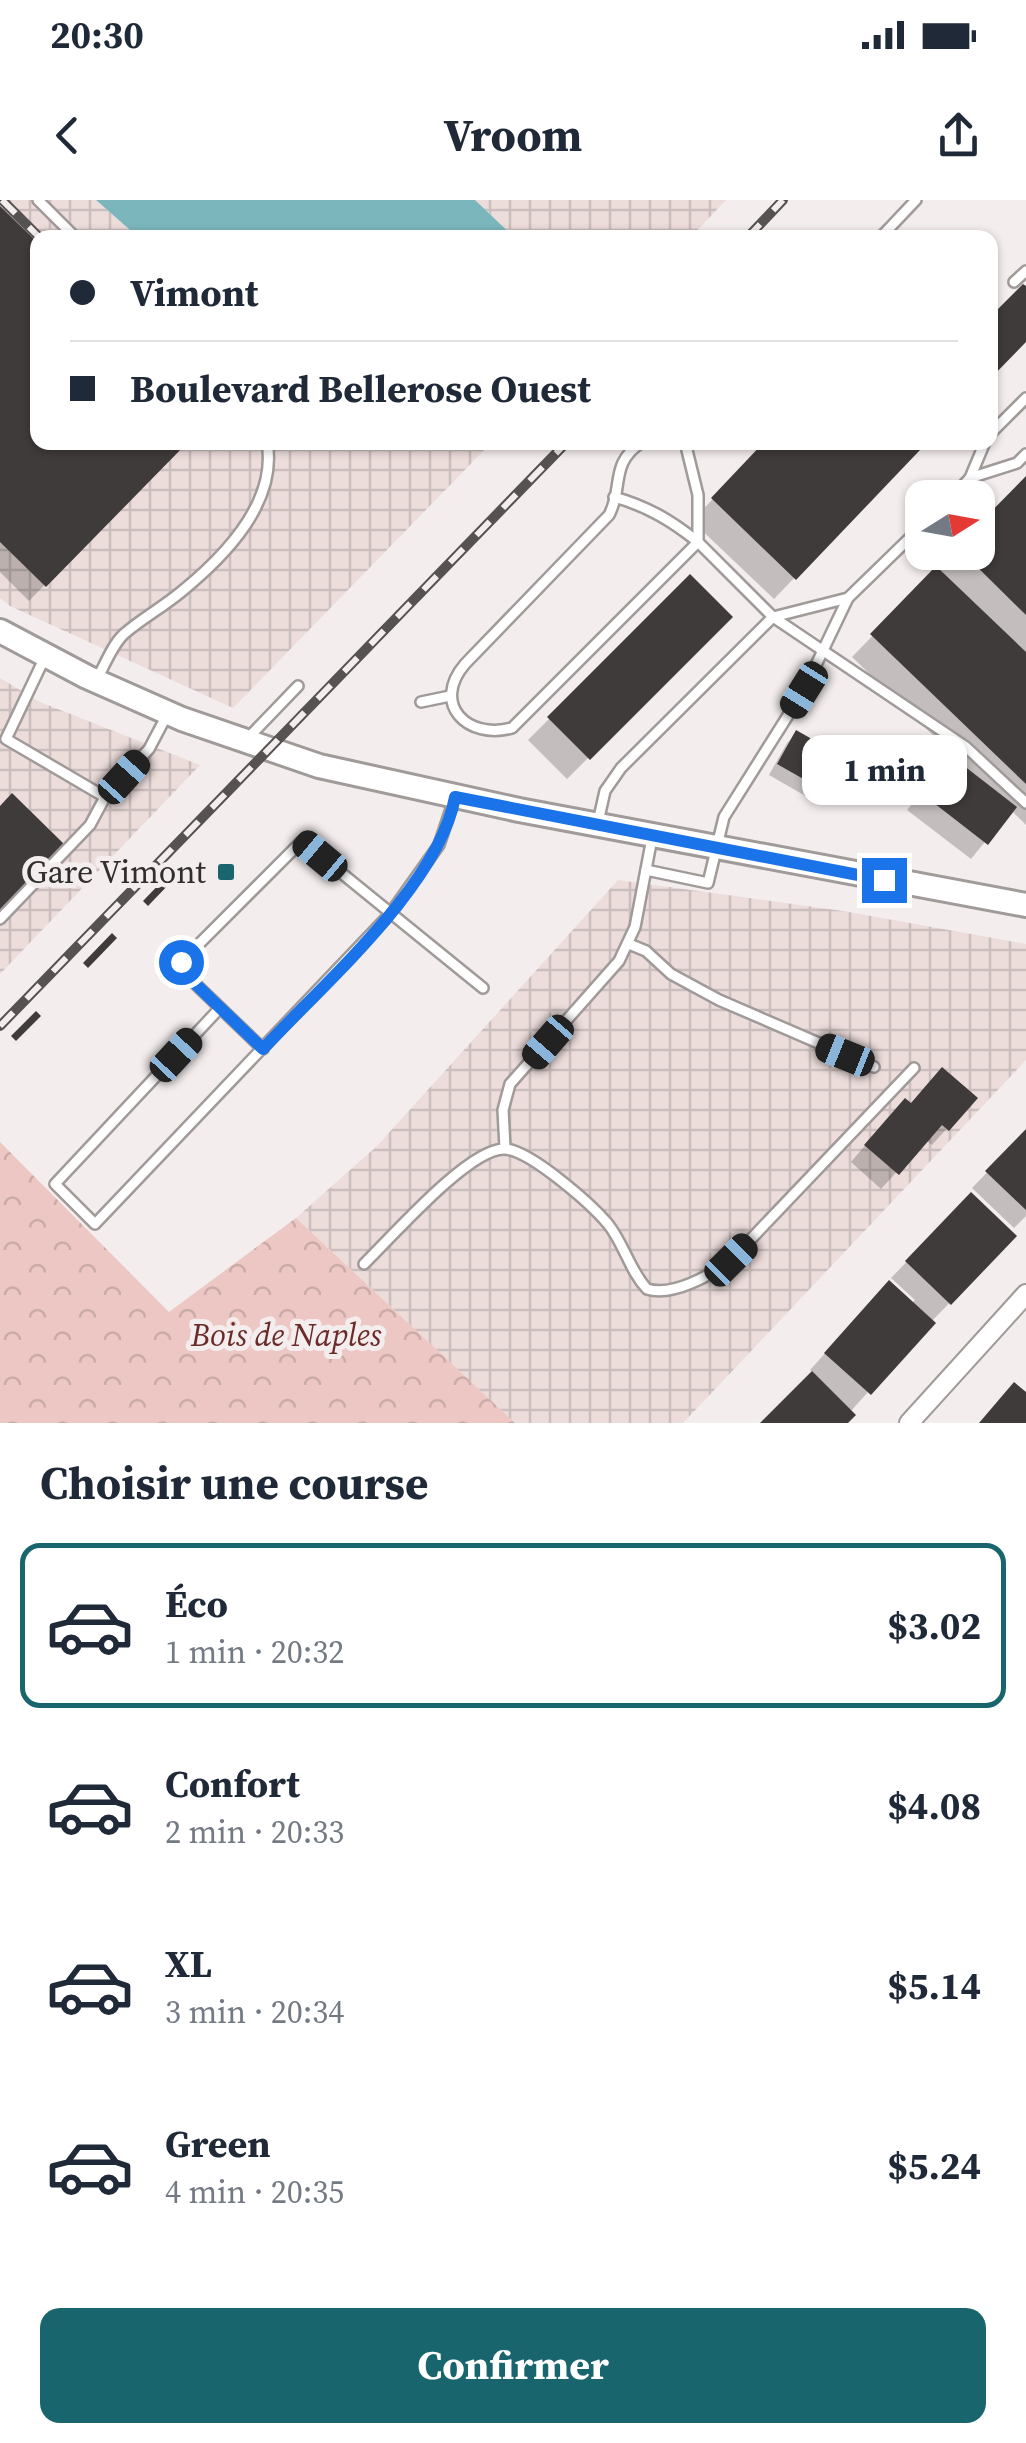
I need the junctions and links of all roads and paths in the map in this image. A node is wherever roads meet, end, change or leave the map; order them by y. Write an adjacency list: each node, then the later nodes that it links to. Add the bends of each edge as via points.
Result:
1 (38, 200): 3 (lane)
2 (916, 200): 4 (lane)
3 (68, 230)
4 (888, 230)
5 (1026, 271): 6 (lane)
6 (1014, 282)
7 (1026, 398): 8 (lane)
8 (998, 426)
9 (267, 450): 23 (lane, via 267,479 244,527 184,590 121,636)
10 (633, 450): 15 (lane, via 619,468)
11 (687, 450): 16 (lane, via 698,495)
12 (982, 450): 14 (lane)
13 (1026, 454): 14 (lane)
14 (970, 478)
15 (614, 497): 16 (lane, via 670,520); 25 (lane, via 609,514 454,677)
16 (698, 542): 19 (lane); 25 (lane, via 512,728 474,725 454,712)
17 (905, 543): 18 (lane)
18 (848, 598): 19 (lane); 21 (lane)
19 (773, 617): 21 (lane); 33 (lane, via 622,768 605,791)
20 (0, 631): 22 (street)
21 (824, 651): 32 (lane, via 966,748); 35 (lane, via 724,817)
22 (45, 656): 23 (street); 28 (lane)
23 (96, 682): 27 (street)
24 (298, 686): 29 (lane)
25 (450, 696): 26 (lane)
26 (421, 702)
27 (168, 713): 29 (street); 30 (lane, via 149,749)
28 (3, 742): 30 (lane)
29 (245, 743): 31 (street)
30 (106, 797): 39 (lane, via 90,825)
31 (455, 797): 33 (street); 38 (lane, via 438,845)
32 (1026, 802)
33 (598, 825): 34 (street)
34 (653, 835): 35 (street); 36 (lane)
35 (715, 847): 36 (lane, via 708,883); 37 (street)
36 (646, 870): 40 (lane)
37 (1026, 904)
38 (390, 914): 41 (lane); 42 (lane, via 302,841 181,962); 43 (lane)
39 (0, 919)
40 (628, 944): 44 (lane, via 718,1000); 46 (lane, via 510,1084)
41 (483, 988)
42 (219, 1009): 43 (lane); 47 (lane, via 54,1184)
43 (263, 1049): 47 (lane)
44 (874, 1066)
45 (914, 1068): 46 (lane, via 731,1260 662,1292 642,1284 602,1218 535,1163)
46 (505, 1148): 49 (lane, via 469,1163)
47 (95, 1224): 48 (lane)
48 (104, 1232)
49 (364, 1264)
50 (1026, 1294): 51 (street)
51 (913, 1422)

